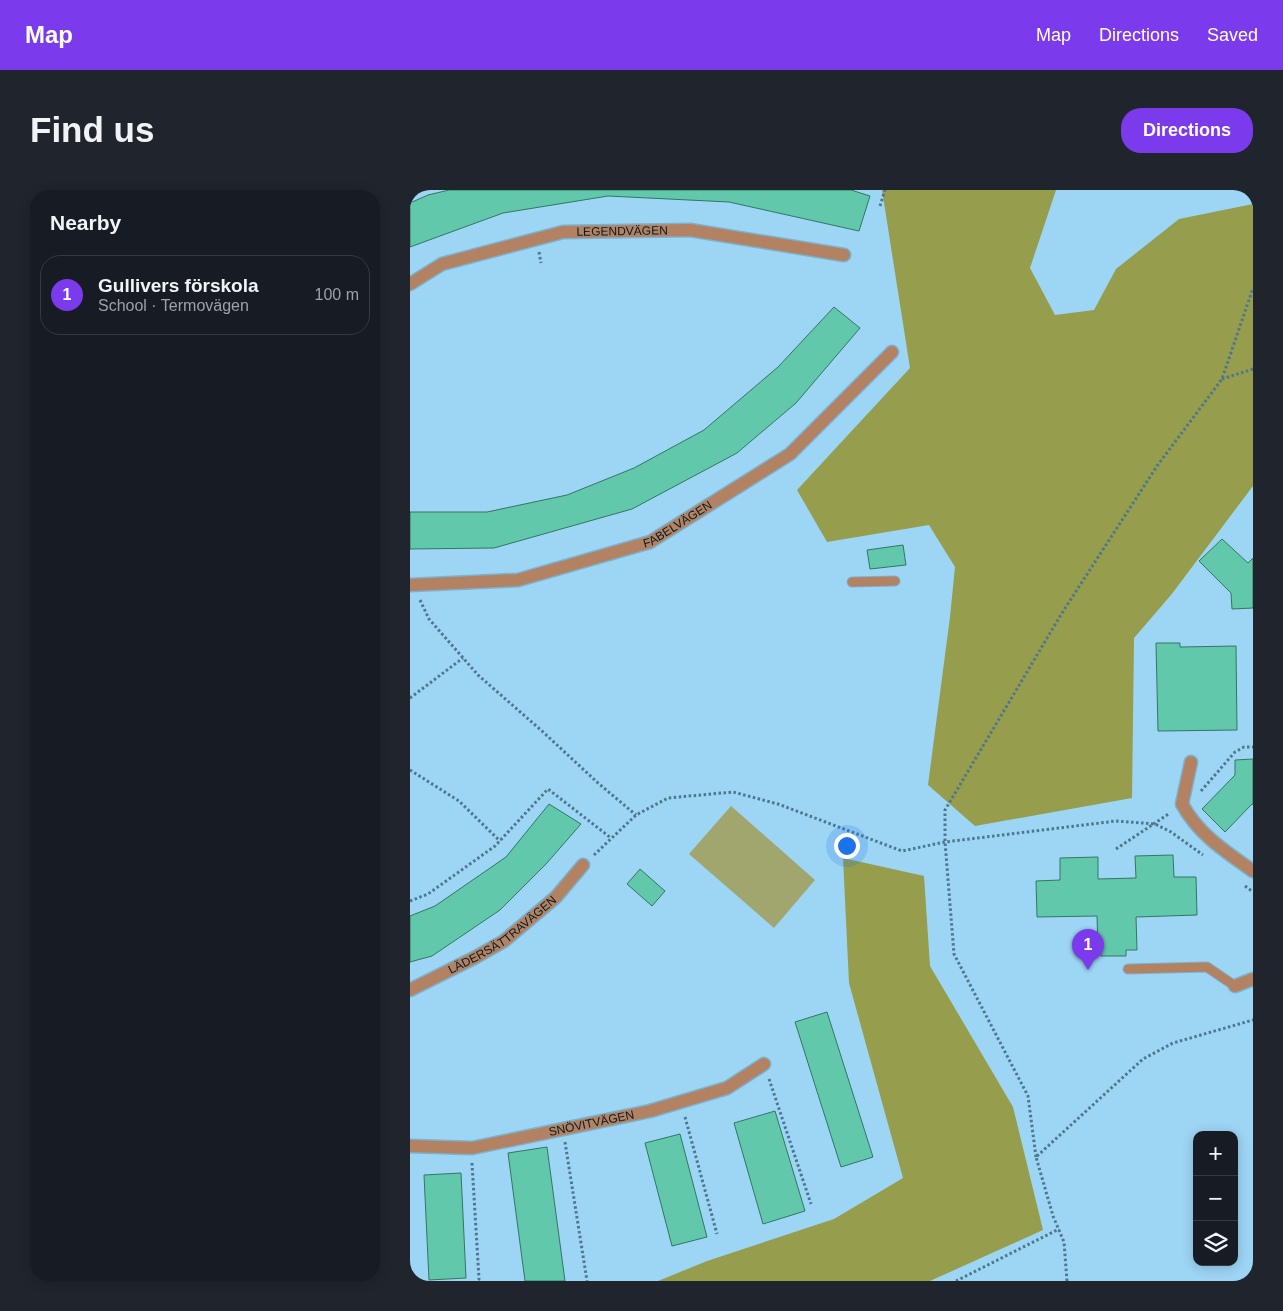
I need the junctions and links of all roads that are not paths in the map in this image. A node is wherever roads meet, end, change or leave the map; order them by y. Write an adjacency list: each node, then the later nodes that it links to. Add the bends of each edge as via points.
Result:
1 (844, 256): 2 (street, LEGENDVÄGEN, via 690,230 564,232 442,264)
2 (410, 284)
3 (892, 352): 6 (street, FABELVÄGEN, via 790,454 650,542 518,580)
4 (895, 581): 5 (lane)
5 (852, 582)
6 (411, 585)
7 (1192, 762): 9 (street, via 1182,804 1189,818 1219,847)
8 (583, 865): 13 (street, LÄDERSÄTTRAVÄGEN, via 556,897 504,941)
9 (1253, 871)
10 (1128, 969): 12 (lane, via 1207,967)
11 (1253, 979): 12 (street)
12 (1235, 986)
13 (410, 990)
14 (764, 1064): 15 (street, SNÖVITVÄGEN, via 727,1088 650,1111 472,1148)
15 (410, 1146)

